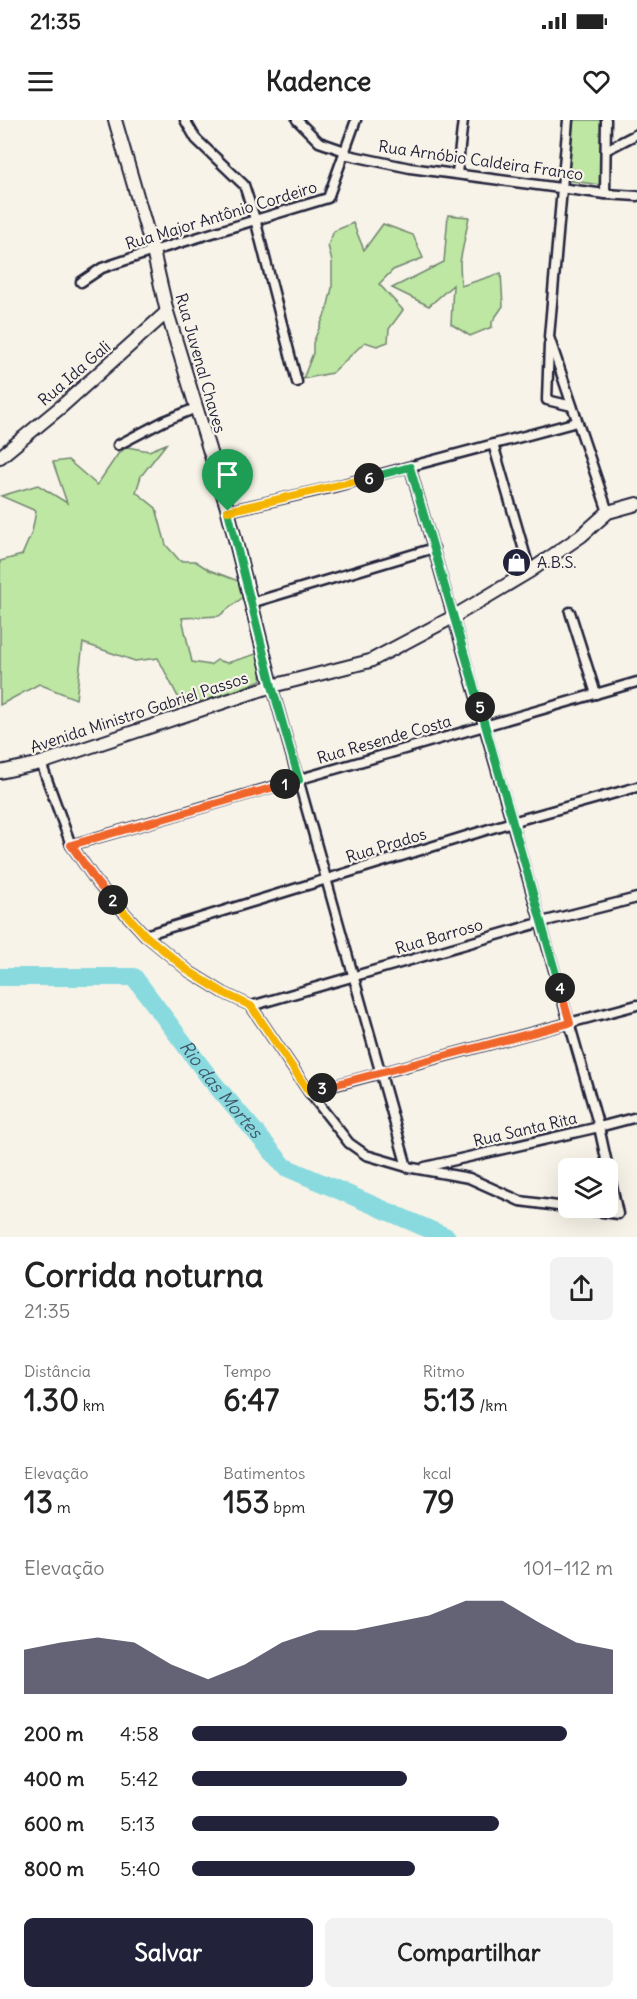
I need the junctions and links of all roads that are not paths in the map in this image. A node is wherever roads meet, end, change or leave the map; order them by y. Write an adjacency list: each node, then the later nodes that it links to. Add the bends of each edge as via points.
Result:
1 (116, 120): 16 (street, Rua Juvenal Chaves)
2 (185, 120): 15 (street, via 196,139 244,185)
3 (297, 120): 10 (street, Rua Arnóbio Caldeira Franco, via 319,142)
4 (356, 120): 10 (street, Rua Major Antônio Cordeiro)
5 (464, 120): 11 (street)
6 (568, 120): 12 (street)
7 (606, 120): 9 (street)
8 (637, 134): 9 (street)
9 (606, 150): 13 (street)
10 (345, 151): 11 (street, Rua Arnóbio Caldeira Franco, via 348,155 410,168); 15 (street, Rua Major Antônio Cordeiro, via 327,198)
11 (457, 173): 12 (street, Rua Arnóbio Caldeira Franco)
12 (562, 187): 13 (street, Rua Arnóbio Caldeira Franco); 19 (street)
13 (605, 194): 14 (street, Rua Arnóbio Caldeira Franco)
14 (637, 196)
15 (255, 219): 16 (street, Rua Major Antônio Cordeiro); 20 (street)
16 (153, 251): 17 (street, Rua Major Antônio Cordeiro, via 102,268); 18 (street, Rua Juvenal Chaves)
17 (81, 282)
18 (167, 312): 22 (street, Rua Juvenal Chaves); 26 (street, Rua Ida Gali)
19 (549, 337): 21 (street); 21 (street, via 548,400)
20 (297, 382)
21 (572, 406): 23 (street)
22 (196, 408): 25 (street); 29 (street, Rua Juvenal Chaves)
23 (577, 422): 24 (street); 30 (street)
24 (493, 444): 27 (street); 32 (street)
25 (118, 445)
26 (0, 457)
27 (410, 467): 29 (street); 31 (street)
28 (637, 504): 30 (street, Avenida Ministro Gabriel Passos)
29 (228, 511): 33 (street, Rua Juvenal Chaves)
30 (608, 512): 32 (street, Avenida Ministro Gabriel Passos, via 581,536)
31 (434, 548): 33 (street); 35 (street)
32 (530, 570): 35 (street, Avenida Ministro Gabriel Passos)
33 (251, 603): 37 (street, Rua Juvenal Chaves)
34 (570, 612): 38 (street)
35 (453, 617): 37 (street, Avenida Ministro Gabriel Passos, via 370,661); 39 (street)
36 (637, 682): 38 (street, Rua Resende Costa)
37 (272, 686): 40 (street, Avenida Ministro Gabriel Passos); 42 (street)
38 (596, 694): 39 (street, Rua Resende Costa)
39 (485, 725): 42 (street, Rua Resende Costa); 44 (street)
40 (41, 763): 41 (street, Avenida Ministro Gabriel Passos); 45 (street)
41 (0, 772)
42 (299, 780): 45 (street, Rua Resende Costa); 46 (street)
43 (637, 787): 44 (street, Rua Prados)
44 (512, 822): 46 (street, Rua Prados); 48 (street)
45 (71, 845): 49 (street, via 98,884)
46 (326, 879): 49 (street, Rua Prados); 50 (street)
47 (637, 898): 48 (street, Rua Barroso)
48 (542, 922): 50 (street, Rua Barroso); 53 (street)
49 (145, 935): 52 (street, via 190,972)
50 (354, 976): 52 (street, Rua Barroso); 54 (street)
51 (637, 1005): 53 (street)
52 (251, 1006): 55 (street)
53 (570, 1023): 54 (street); 57 (street)
54 (380, 1072): 55 (street); 58 (street)
55 (309, 1092): 58 (street, via 349,1143 366,1155)
56 (637, 1117): 57 (street, Rua Santa Rita)
57 (600, 1127): 59 (street, Rua Santa Rita); 59 (street, via 618,1214 520,1201 469,1178)
58 (407, 1167): 59 (street)
59 (418, 1168)

